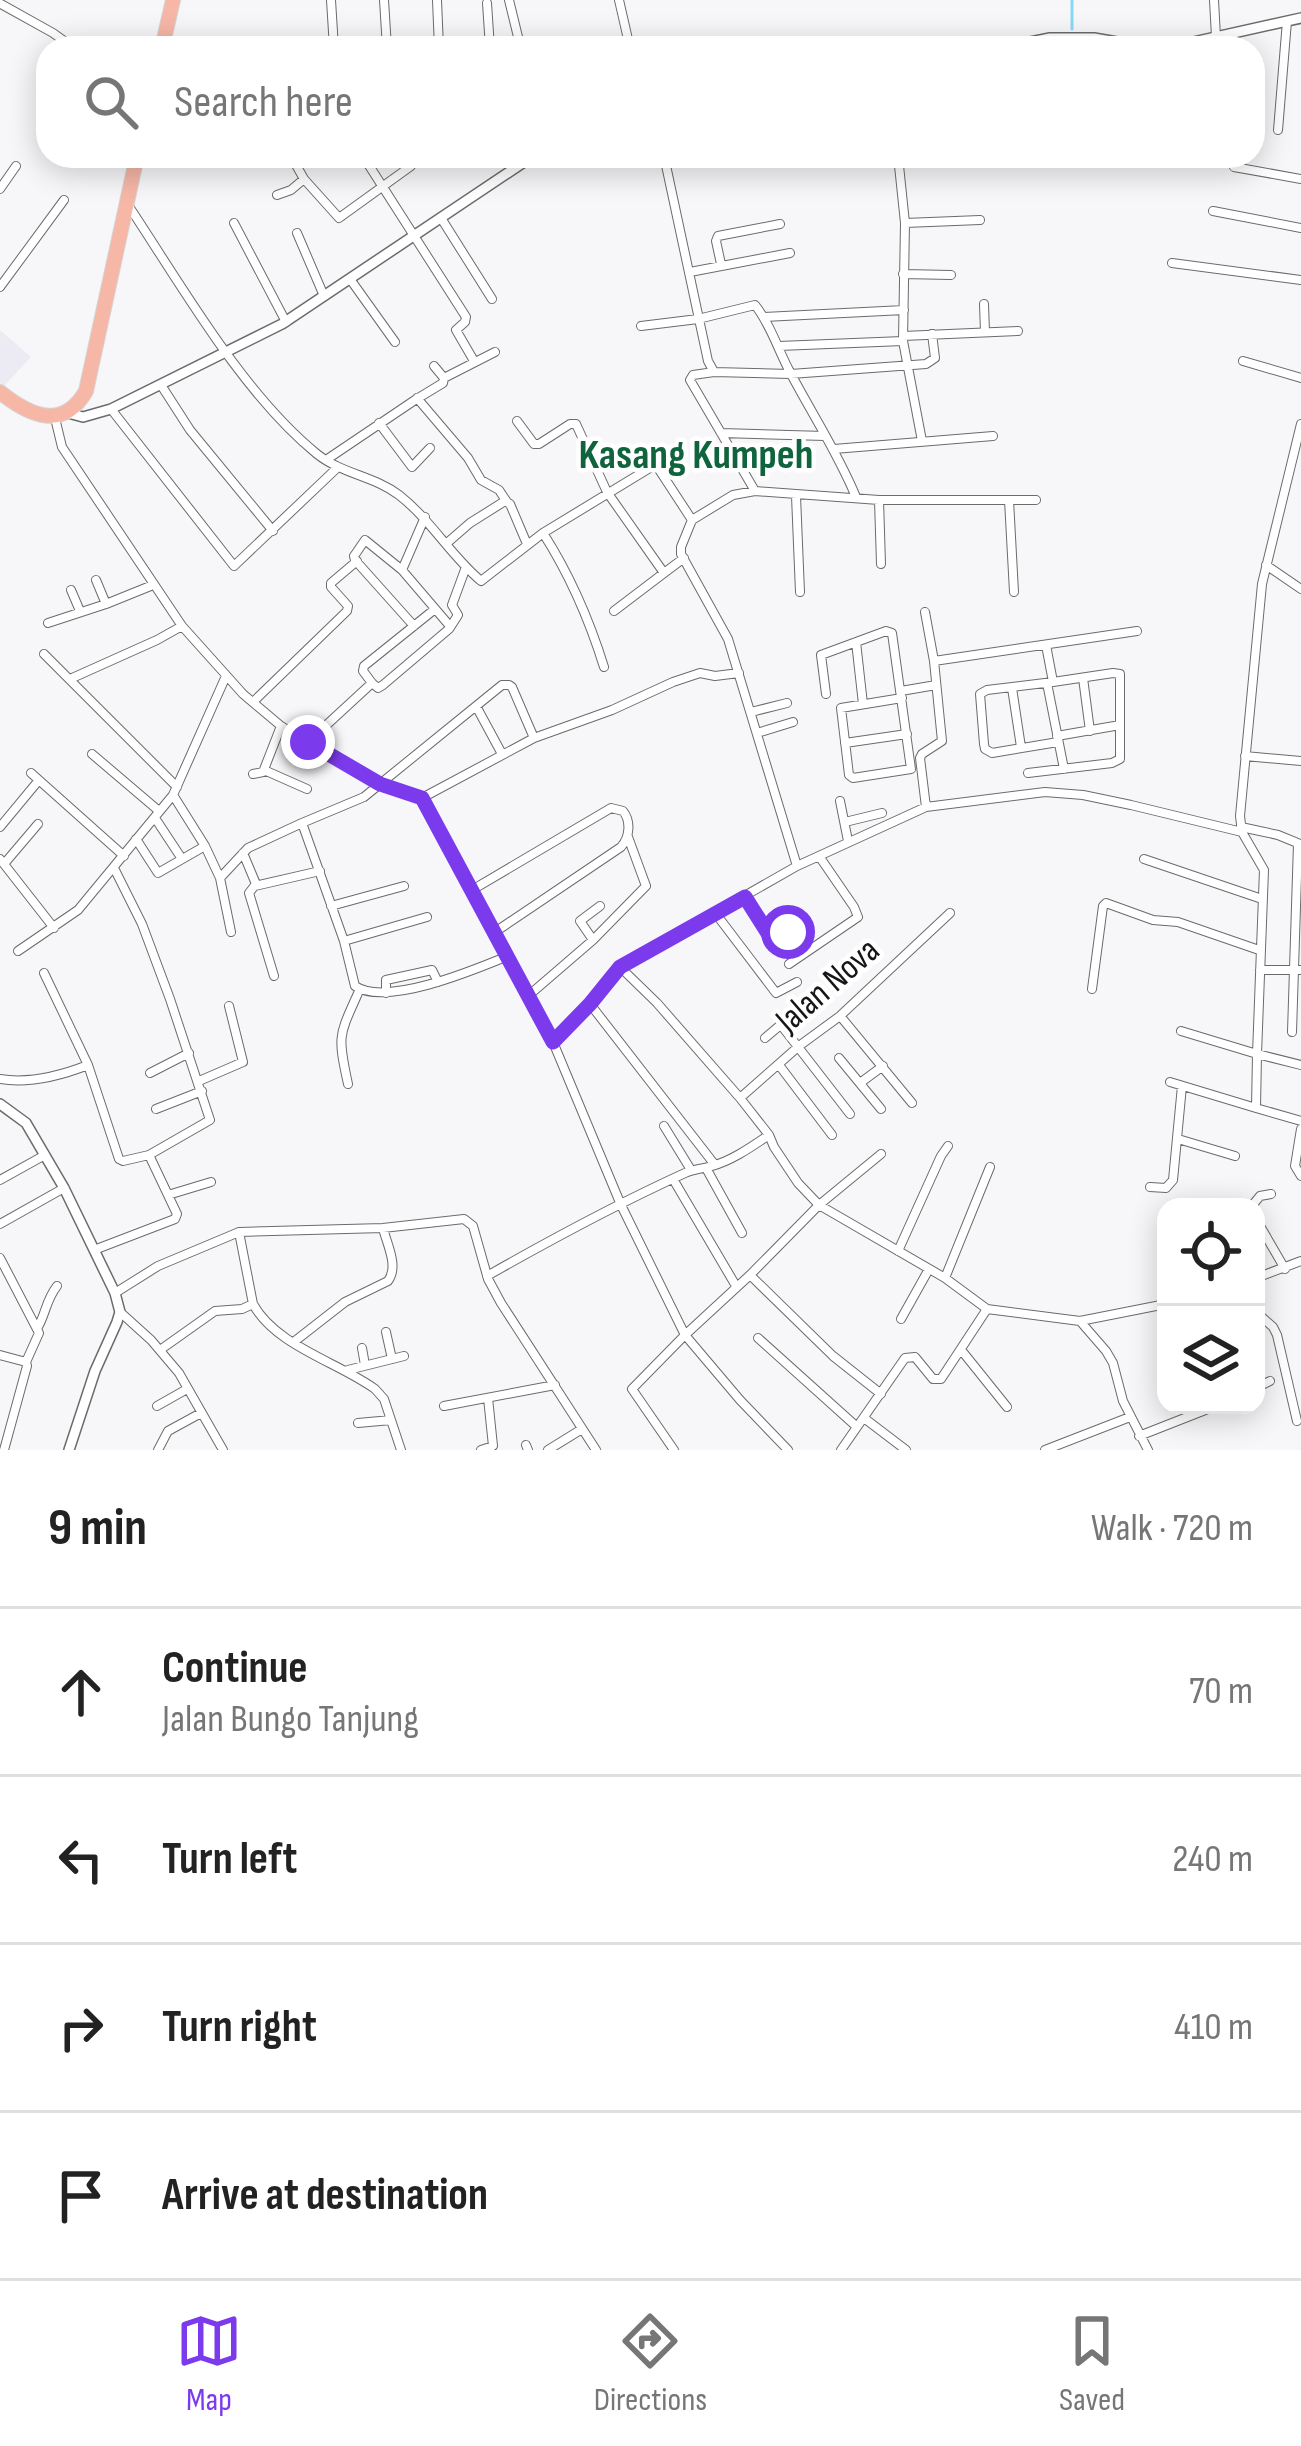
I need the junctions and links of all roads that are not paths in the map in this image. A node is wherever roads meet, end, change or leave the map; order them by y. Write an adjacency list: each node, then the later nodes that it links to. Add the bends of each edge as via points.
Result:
1 (173, 0): 13 (highway)
2 (331, 0): 14 (street)
3 (384, 0): 15 (street)
4 (437, 0): 16 (street)
5 (509, 0): 18 (street)
6 (619, 0): 19 (street)
7 (1214, 0): 20 (street)
8 (1, 3): 12 (street)
9 (487, 3): 17 (street)
10 (1301, 18): 11 (street)
11 (1287, 21): 21 (street); 22 (street)
12 (55, 36)
13 (165, 36)
14 (333, 36)
15 (386, 36)
16 (438, 36)
17 (489, 36)
18 (518, 36)
19 (627, 36)
20 (1216, 36)
21 (1220, 36)
22 (1279, 130)
23 (16, 166): 35 (street)
24 (134, 168): 38 (highway)
25 (298, 168): 33 (street)
26 (370, 168): 34 (street)
27 (409, 168): 34 (street)
28 (507, 168): 40 (street)
29 (667, 168): 51 (street)
30 (899, 168): 42 (street)
31 (1240, 168): 32 (street)
32 (1301, 178)
33 (304, 179): 34 (street, via 339,218); 36 (street)
34 (381, 186): 47 (street)
35 (0, 189)
36 (277, 195)
37 (64, 200): 56 (street)
38 (126, 202): 72 (street); 85 (highway, via 92,372 78,404)
39 (1213, 211): 45 (street)
40 (441, 218): 47 (street); 58 (street)
41 (980, 220): 42 (street)
42 (905, 223): 52 (street)
43 (235, 224): 63 (street)
44 (780, 224): 50 (street, via 718,236)
45 (1301, 228)
46 (297, 232): 57 (street)
47 (412, 236): 54 (street); 73 (street, via 466,317 456,330)
48 (790, 253): 50 (street)
49 (1172, 263): 55 (street)
50 (721, 264): 51 (street)
51 (690, 272): 62 (street)
52 (903, 274): 53 (street); 60 (street)
53 (951, 275)
54 (350, 279): 57 (street); 69 (street)
55 (1301, 280)
56 (0, 287)
57 (324, 296): 63 (street)
58 (492, 298)
59 (984, 304): 66 (street)
60 (904, 310): 61 (street); 68 (street)
61 (764, 317): 62 (street, via 750,305); 70 (street)
62 (698, 319): 64 (street); 77 (street)
63 (286, 322): 72 (street)
64 (641, 326)
65 (1018, 331): 66 (street)
66 (985, 332): 67 (street)
67 (932, 334): 68 (street); 75 (street, via 932,362)
68 (903, 339): 70 (street); 75 (street)
69 (394, 342)
70 (778, 346): 78 (street)
71 (495, 352): 73 (street)
72 (226, 353): 81 (street); 95 (street)
73 (474, 361): 79 (street)
74 (1243, 362): 80 (street)
75 (907, 365): 78 (street); 92 (street)
76 (434, 366): 79 (street)
77 (714, 372): 78 (street); 89 (street, via 689,380)
78 (791, 374): 90 (street)
79 (444, 377): 83 (street)
80 (1301, 378)
81 (161, 385): 84 (street); 107 (street)
82 (0, 392): 85 (highway, via 29,410)
83 (417, 398): 87 (street); 104 (street)
84 (111, 409): 85 (street); 107 (street, via 232,566)
85 (61, 415): 119 (street, via 62,447)
86 (517, 421): 98 (street, via 538,445 576,424)
87 (379, 424): 93 (street, via 412,467); 95 (street)
88 (1300, 431): 114 (street)
89 (720, 433): 90 (street); 97 (street)
90 (825, 436): 94 (street)
91 (994, 436): 92 (street)
92 (922, 441): 94 (street)
93 (430, 448)
94 (834, 449): 100 (street)
95 (326, 460): 96 (street)
96 (337, 468): 105 (street, via 379,483); 107 (street)
97 (754, 491): 99 (street); 106 (street)
98 (607, 492): 106 (street, via 653,466); 108 (street); 117 (street)
99 (796, 496): 100 (street); 122 (street)
100 (856, 497): 101 (street)
101 (879, 500): 102 (street); 113 (street)
102 (1010, 500): 103 (street); 123 (street)
103 (1036, 500)
104 (507, 502): 109 (street); 110 (street)
105 (425, 517): 109 (street); 116 (street)
106 (692, 520): 111 (street)
107 (274, 531)
108 (544, 533): 110 (street); 138 (street)
109 (447, 543): 115 (street)
110 (527, 544): 115 (street, via 485,580)
111 (684, 558): 117 (street); 139 (street, via 724,627)
112 (356, 561): 116 (street, via 366,540); 132 (street); 149 (street, via 331,587 347,611)
113 (880, 564)
114 (1266, 566): 120 (street); 167 (street)
115 (466, 567): 130 (street)
116 (402, 570): 125 (street)
117 (664, 573): 126 (street)
118 (96, 580): 124 (street)
119 (154, 584): 124 (street); 131 (street)
120 (1301, 589)
121 (71, 590): 127 (street)
122 (800, 592)
123 (1014, 592)
124 (106, 604): 127 (street)
125 (435, 609): 130 (street); 132 (street)
126 (614, 611)
127 (80, 612): 129 (street)
128 (926, 612): 137 (street)
129 (48, 622)
130 (449, 625): 144 (street, via 383,686)
131 (182, 626): 140 (street); 142 (street)
132 (414, 626): 144 (street, via 364,666)
133 (1137, 631): 135 (street)
134 (856, 642): 147 (street, via 821,656); 148 (street, via 892,633); 151 (street)
135 (1046, 645): 137 (street); 143 (street)
136 (44, 654): 142 (street)
137 (934, 661): 145 (street)
138 (604, 667)
139 (739, 673): 153 (street); 160 (street, via 695,674)
140 (226, 676): 149 (street); 175 (street)
141 (1083, 678): 143 (street); 155 (street, via 1120,674); 157 (street)
142 (69, 680): 175 (street)
143 (1050, 682): 146 (street); 161 (street)
144 (372, 683): 162 (street)
145 (936, 685): 148 (street); 178 (street, via 942,741 920,758)
146 (1012, 688): 164 (street); 164 (street, via 980,694 983,744 992,753)
147 (826, 694)
148 (901, 694): 151 (street); 159 (street)
149 (253, 702): 156 (street)
150 (787, 703): 153 (street)
151 (862, 704): 163 (street, via 841,708)
152 (476, 706): 160 (street, via 509,685); 166 (street); 173 (street)
153 (751, 712): 158 (street)
154 (793, 722): 158 (street)
155 (1120, 725): 157 (street); 169 (street, via 1117,762)
156 (281, 726): 162 (street); 170 (street)
157 (1090, 730): 161 (street)
158 (757, 733): 197 (street)
159 (907, 734): 163 (street); 163 (street, via 909,770 850,777)
160 (534, 738): 166 (street)
161 (1057, 739): 164 (street); 169 (street)
162 (308, 742): 173 (street)
163 (845, 742)
164 (1021, 747)
165 (92, 754): 180 (street)
166 (502, 754): 176 (street)
167 (1245, 756): 168 (street); 185 (street)
168 (1301, 761)
169 (1064, 769): 171 (street)
170 (264, 770): 172 (street); 174 (street)
171 (1028, 773)
172 (253, 774)
173 (380, 784): 176 (street); 182 (street)
174 (307, 789)
175 (175, 791): 180 (street); 190 (street)
176 (422, 798): 203 (street)
177 (840, 801): 181 (street)
178 (926, 807): 185 (street, via 1045,792); 188 (street)
179 (882, 813): 181 (street)
180 (157, 814): 187 (street); 194 (street)
181 (845, 822): 188 (street)
182 (302, 823): 191 (street); 199 (street)
183 (38, 824): 196 (street)
184 (0, 827): 192 (street, via 35,777)
185 (1242, 829): 189 (street); 205 (street, via 1264,870)
186 (628, 837): 203 (street, via 627,816 611,808); 213 (street); 214 (street, via 646,886)
187 (136, 839): 192 (street); 194 (street, via 156,872)
188 (848, 841): 193 (street)
189 (1300, 844): 223 (street)
190 (205, 846): 194 (street); 200 (street)
191 (243, 853): 200 (street); 201 (street)
192 (124, 856): 198 (street)
193 (819, 856): 197 (street); 218 (street, via 858,917)
194 (182, 859)
195 (1144, 859): 205 (street)
196 (2, 862): 211 (street)
197 (797, 866): 204 (street)
198 (114, 868): 211 (street); 240 (street)
199 (320, 872): 201 (street); 206 (street)
200 (220, 878): 212 (street)
201 (255, 886): 225 (street, via 249,893)
202 (404, 886): 206 (street)
203 (472, 890): 213 (street)
204 (745, 897): 209 (street); 218 (street, via 771,938 792,932)
205 (1262, 899): 216 (street)
206 (332, 906): 215 (street)
207 (600, 906): 214 (street, via 580,920)
208 (950, 913): 233 (street, Jalan Nova)
209 (716, 914): 221 (street); 226 (street, via 774,992)
210 (427, 917): 215 (street)
211 (54, 928): 217 (street)
212 (231, 932)
213 (495, 932): 219 (street)
214 (593, 940): 229 (street)
215 (344, 941): 228 (street)
216 (1259, 950): 222 (street); 227 (street, via 1104,903)
217 (18, 951)
218 (806, 951): 220 (street)
219 (508, 956): 228 (street, via 438,982 432,970 386,980 386,992); 229 (street)
220 (789, 964)
221 (620, 967): 230 (street); 254 (street)
222 (1260, 970): 223 (street); 241 (street)
223 (1297, 970): 236 (street)
224 (44, 974): 243 (street)
225 (274, 976)
226 (797, 982)
227 (1092, 989)
228 (359, 991): 251 (street, via 340,1032)
229 (528, 996): 238 (street)
230 (590, 1004): 238 (street); 271 (street)
231 (230, 1006): 252 (street, via 243,1062)
232 (796, 1011): 234 (street)
233 (840, 1016): 239 (street, Jalan Nova); 246 (street)
234 (781, 1024): 237 (street); 239 (street)
235 (1180, 1031): 241 (street)
236 (1292, 1032)
237 (765, 1038)
238 (553, 1042): 283 (street)
239 (799, 1046): 244 (street, Jalan Nova); 260 (street)
240 (189, 1053): 247 (street); 252 (street)
241 (1257, 1054): 245 (street); 257 (street)
242 (839, 1058): 250 (street)
243 (88, 1065): 248 (street, via 50,1078); 268 (street, via 119,1159)
244 (779, 1065): 254 (street, Jalan Nova); 264 (street)
245 (1301, 1065)
246 (883, 1066): 250 (street); 255 (street)
247 (150, 1073)
248 (0, 1079)
249 (1170, 1082): 253 (street)
250 (860, 1083): 259 (street)
251 (348, 1084)
252 (201, 1086): 258 (street); 268 (street, via 210,1120)
253 (1182, 1086): 257 (street); 265 (street)
254 (740, 1098): 263 (street)
255 (912, 1103)
256 (0, 1104): 269 (street, via 22,1117)
257 (1256, 1108): 261 (street)
258 (156, 1109)
259 (881, 1109)
260 (850, 1114)
261 (1301, 1125): 274 (street)
262 (664, 1126): 273 (street)
263 (769, 1135): 271 (street); 284 (street)
264 (832, 1135)
265 (1178, 1139): 270 (street); 278 (street, via 1170,1186)
266 (948, 1146): 291 (street)
267 (881, 1154): 284 (street)
268 (149, 1155): 281 (street)
269 (45, 1156): 276 (street); 279 (street)
270 (1234, 1156)
271 (710, 1166): 273 (street); 288 (street)
272 (990, 1166): 299 (street)
273 (691, 1170): 275 (street)
274 (1301, 1176)
275 (673, 1179): 283 (street); 301 (street)
276 (0, 1180)
277 (211, 1182): 281 (street)
278 (1150, 1187)
279 (64, 1188): 285 (street); 290 (street)
280 (1271, 1194): 282 (street)
281 (168, 1195): 290 (street, via 175,1219)
282 (1258, 1198)
283 (621, 1205): 297 (street); 314 (street)
284 (819, 1205): 291 (street); 296 (street)
285 (0, 1224)
286 (382, 1228): 287 (street); 297 (street, via 464,1219); 316 (street, via 392,1276)
287 (239, 1232): 303 (street); 305 (street)
288 (742, 1233)
289 (1265, 1235): 295 (street)
290 (94, 1250): 303 (street)
291 (898, 1252): 294 (street)
292 (0, 1258): 302 (street)
293 (1301, 1261): 295 (street)
294 (928, 1269): 299 (street); 309 (street)
295 (1285, 1269): 298 (street)
296 (750, 1275): 301 (street); 330 (street)
297 (487, 1276): 328 (street)
298 (1265, 1276)
299 (945, 1278): 307 (street)
300 (57, 1286): 312 (street)
301 (736, 1286): 314 (street)
302 (16, 1289): 304 (street); 312 (street)
303 (115, 1293): 308 (street)
304 (0, 1295)
305 (253, 1304): 316 (street); 318 (street, via 215,1311)
306 (1157, 1306): 311 (street)
307 (987, 1310): 311 (street); 319 (street)
308 (120, 1312): 318 (street); 349 (street)
309 (901, 1319)
310 (1265, 1320): 342 (street, via 1277,1336)
311 (1080, 1321): 339 (street, via 1113,1364)
312 (38, 1327): 323 (street)
313 (386, 1332): 322 (street)
314 (685, 1335): 356 (street, via 632,1389); 357 (street)
315 (758, 1338): 344 (street)
316 (295, 1341): 325 (street)
317 (362, 1348): 324 (street)
318 (160, 1350): 329 (street)
319 (962, 1351): 330 (street, via 937,1380 910,1355); 334 (street)
320 (0, 1355): 323 (street)
321 (404, 1356): 322 (street)
322 (392, 1359): 324 (street)
323 (26, 1361): 338 (street)
324 (365, 1365): 325 (street)
325 (346, 1370): 341 (street, via 375,1389)
326 (1270, 1381): 327 (street)
327 (1265, 1384)
328 (555, 1385): 331 (street); 345 (street)
329 (187, 1389): 332 (street); 336 (street)
330 (881, 1394): 340 (street)
331 (488, 1399): 333 (street); 353 (street, via 493,1446)
332 (157, 1406)
333 (444, 1406)
334 (1006, 1407)
335 (0, 1412): 338 (street)
336 (201, 1413): 350 (street, via 168,1431); 351 (street)
337 (1195, 1414): 346 (street)
338 (13, 1415): 348 (street)
339 (1130, 1417): 346 (street); 359 (street)
340 (864, 1418): 344 (street); 358 (street)
341 (391, 1420): 343 (street); 352 (street)
342 (1297, 1421)
343 (358, 1423)
344 (857, 1427): 347 (street)
345 (582, 1429): 354 (street); 355 (street)
346 (1139, 1436): 360 (street)
347 (845, 1448)
348 (4, 1450)
349 (69, 1450)
350 (158, 1450)
351 (223, 1450)
352 (400, 1450)
353 (481, 1450)
354 (548, 1450)
355 (596, 1450)
356 (674, 1450)
357 (788, 1450)
358 (906, 1450)
359 (1045, 1450)
360 (1148, 1450)

